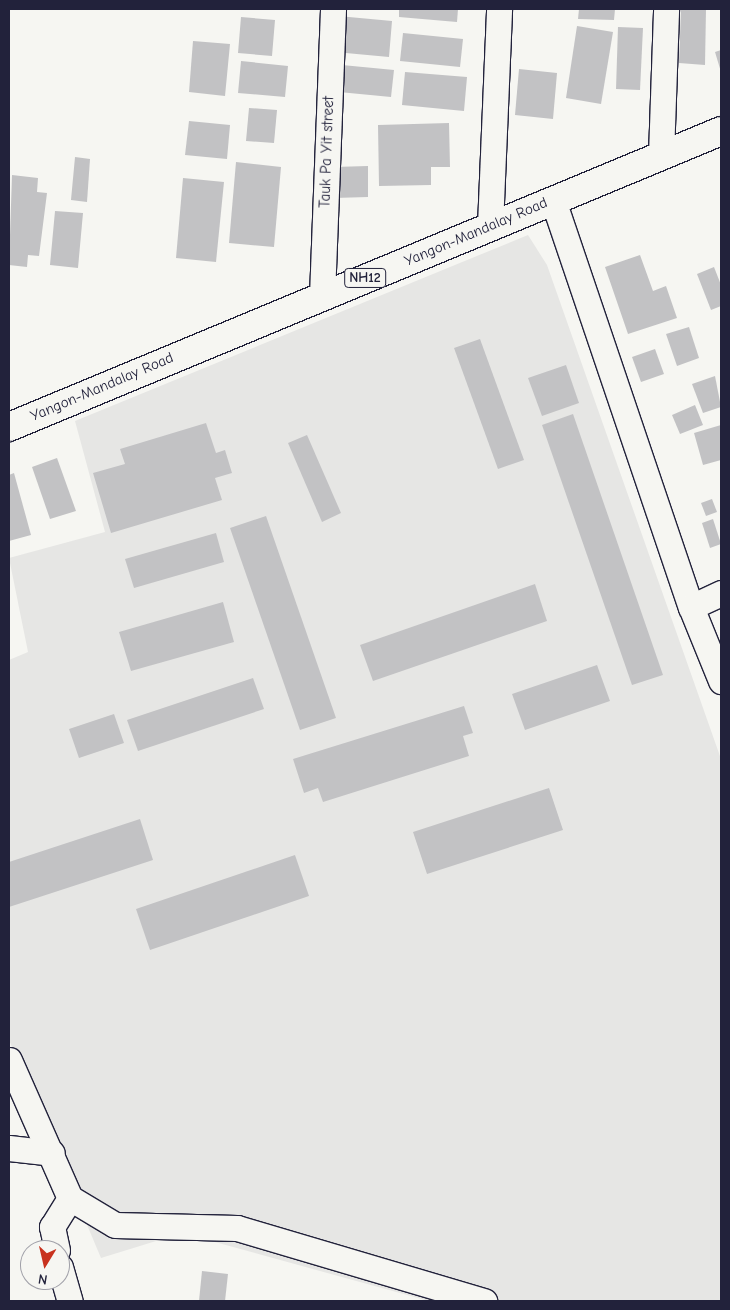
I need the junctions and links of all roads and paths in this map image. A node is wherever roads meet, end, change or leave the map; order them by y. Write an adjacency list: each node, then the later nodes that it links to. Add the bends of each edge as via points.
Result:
1 (333, 9): 8 (street, Tauk Pa Yit street)
2 (499, 9): 7 (street)
3 (666, 9): 5 (street)
4 (721, 131): 5 (highway, Yangon-Mandalay Road / NH12)
5 (661, 155): 6 (highway, Yangon-Mandalay Road / NH12)
6 (554, 200): 7 (highway, Yangon-Mandalay Road / NH12); 11 (street)
7 (490, 226): 8 (highway, Yangon-Mandalay Road / NH12)
8 (322, 296): 9 (highway, Yangon-Mandalay Road / NH12)
9 (9, 427)
10 (721, 593): 11 (street)
11 (691, 607): 12 (street)
12 (721, 681)
13 (9, 1060): 15 (street)
14 (9, 1148): 15 (street)
15 (52, 1153): 16 (street)
16 (70, 1198): 17 (street, via 52,1227); 18 (street, via 115,1225 237,1228)
17 (55, 1240)
18 (473, 1299)

